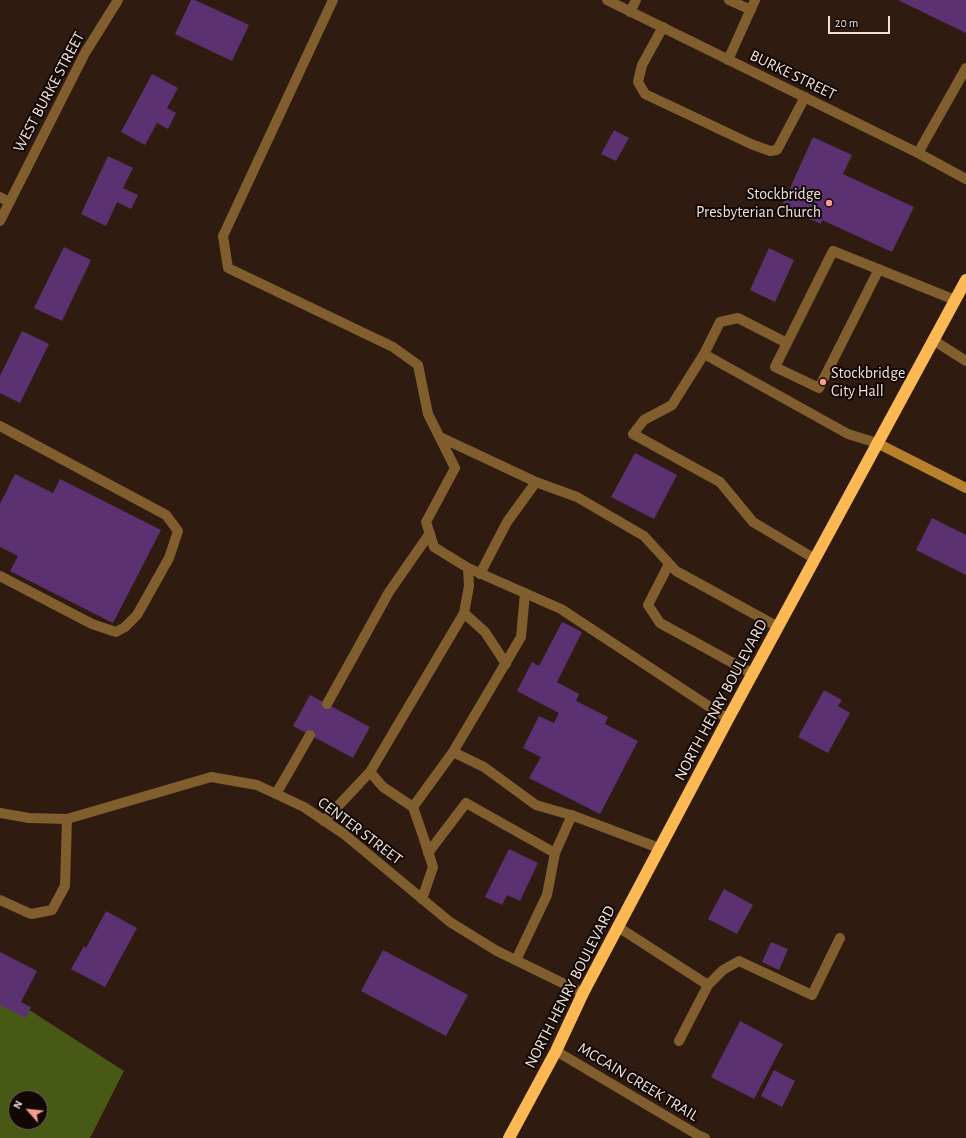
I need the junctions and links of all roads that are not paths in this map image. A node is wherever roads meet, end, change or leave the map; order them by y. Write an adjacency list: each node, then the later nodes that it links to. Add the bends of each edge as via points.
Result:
1 (118, 0): 15 (street, WEST BURKE STREET, via 85,53)
2 (333, 0): 25 (street, via 223,236 228,268 393,347 418,365 428,414)
3 (607, 0): 8 (street, BURKE STREET)
4 (636, 0): 8 (street)
5 (729, 0): 7 (street)
6 (755, 0): 7 (street)
7 (751, 10): 10 (street)
8 (630, 12): 9 (street, BURKE STREET)
9 (663, 28): 10 (street, BURKE STREET); 12 (street, via 642,65 638,82 645,94 770,151 777,150)
10 (728, 60): 12 (street, BURKE STREET)
11 (966, 68): 13 (street)
12 (805, 98): 13 (street, BURKE STREET)
13 (918, 153): 14 (street, BURKE STREET)
14 (966, 179)
15 (5, 200): 16 (street, WEST BURKE STREET)
16 (0, 221)
17 (878, 270): 19 (street); 21 (street, via 833,251); 21 (street, via 819,388 775,367)
18 (966, 280): 19 (highway, NORTH HENRY BOULEVARD)
19 (955, 300): 20 (highway, NORTH HENRY BOULEVARD)
20 (933, 340): 23 (street); 26 (highway, NORTH HENRY BOULEVARD)
21 (787, 343): 22 (street, via 738,318 720,322)
22 (704, 354): 26 (street, via 848,434); 30 (street, via 672,405 644,420 633,434 720,482 753,522)
23 (966, 361)
24 (0, 426): 34 (street, via 166,515 178,531 169,558 137,615 116,632 92,624)
25 (440, 437): 27 (street); 29 (street, via 455,468 426,522)
26 (877, 443): 28 (street); 30 (highway, NORTH HENRY BOULEVARD)
27 (536, 482): 31 (street, via 577,497 644,536); 33 (street, via 507,522)
28 (966, 488)
29 (430, 533): 32 (street, via 434,546); 40 (street, via 389,592)
30 (814, 559): 37 (highway, NORTH HENRY BOULEVARD)
31 (669, 564): 37 (street, via 676,571); 39 (street, via 648,605 660,623)
32 (468, 568): 33 (street); 36 (street, via 469,586)
33 (480, 574): 35 (street)
34 (0, 576)
35 (525, 593): 38 (street, via 521,637); 41 (street, via 562,609)
36 (464, 613): 38 (street, via 485,632); 44 (street)
37 (778, 627): 39 (highway, NORTH HENRY BOULEVARD)
38 (506, 664): 43 (street)
39 (753, 674): 41 (highway, NORTH HENRY BOULEVARD)
40 (327, 704)
41 (728, 719): 51 (highway, NORTH HENRY BOULEVARD)
42 (310, 735): 45 (street)
43 (453, 752): 46 (street); 48 (street, via 484,767 536,805)
44 (370, 772): 46 (street, via 383,787); 50 (street)
45 (276, 794): 49 (street, CENTER STREET, via 256,785 211,777); 50 (street, CENTER STREET, via 304,807)
46 (413, 807): 52 (street)
47 (0, 813): 49 (street, CENTER STREET, via 29,818)
48 (572, 815): 51 (street); 53 (street)
49 (67, 819): 55 (street, via 65,886 52,910 31,914)
50 (324, 821): 54 (street, CENTER STREET, via 344,834)
51 (659, 848): 56 (highway, NORTH HENRY BOULEVARD)
52 (428, 853): 53 (street, via 466,803); 54 (street, via 433,867)
53 (555, 853): 58 (street, via 547,895)
54 (422, 899): 58 (street, CENTER STREET, via 450,922)
55 (0, 900)
56 (618, 927): 59 (street); 60 (highway, NORTH HENRY BOULEVARD)
57 (840, 938): 59 (street, via 812,995 739,961 723,970)
58 (516, 960): 60 (street, CENTER STREET)
59 (708, 985): 61 (street)
60 (583, 993): 62 (highway, NORTH HENRY BOULEVARD)
61 (679, 1041)
62 (556, 1051): 63 (street, MCCAIN CREEK TRAIL); 64 (highway, NORTH HENRY BOULEVARD)
63 (699, 1137)
64 (509, 1138)

